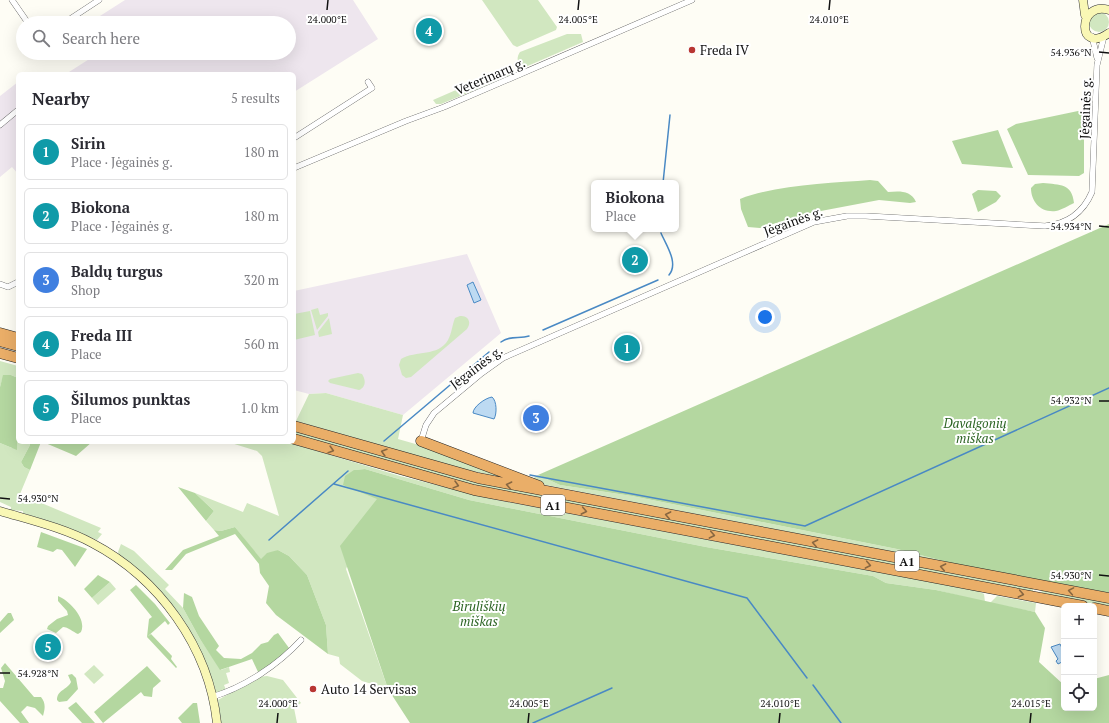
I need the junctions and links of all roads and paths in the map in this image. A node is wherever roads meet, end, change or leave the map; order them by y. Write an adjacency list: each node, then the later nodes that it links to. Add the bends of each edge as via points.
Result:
1 (12, 0): 9 (street)
2 (98, 0): 10 (street)
3 (692, 0): 18 (street, Veterinarų g., via 444,107 406,120)
4 (1083, 0): 8 (street)
5 (1092, 0): 6 (street)
6 (1100, 6): 7 (street); 8 (street, via 1091,8)
7 (1109, 10)
8 (1085, 15): 12 (street, via 1085,28)
9 (23, 16)
10 (74, 16)
11 (1106, 34): 12 (street); 13 (street, Jėgainės g.)
12 (1092, 35): 13 (street, Jėgainės g.)
13 (1097, 65): 29 (street, Jėgainės g., via 1092,192 1083,208 1068,221 1045,226 847,216 814,222 504,358 434,414 426,425)
14 (368, 82): 17 (street, via 372,88)
15 (16, 112): 16 (street)
16 (0, 125)
17 (296, 137)
18 (296, 167)
19 (16, 283): 20 (street, via 8,287)
20 (0, 284)
21 (0, 333): 22 (highway)
22 (16, 337)
23 (0, 341): 24 (highway)
24 (16, 345)
25 (0, 353): 26 (highway)
26 (16, 357)
27 (296, 427): 30 (highway, A1, one-way to 27, via 478,478)
28 (296, 440): 33 (highway, A1, one-way to 33, via 474,490)
29 (421, 441): 30 (highway)
30 (561, 495): 32 (highway, A1, one-way to 30)
31 (0, 511): 37 (street, via 91,542 112,554 139,575 178,619 199,657)
32 (1109, 598)
33 (1067, 603)
34 (1097, 609): 35 (highway)
35 (1109, 611)
36 (301, 640): 37 (street, via 272,666 230,690)
37 (212, 697): 38 (street)
38 (217, 723)

